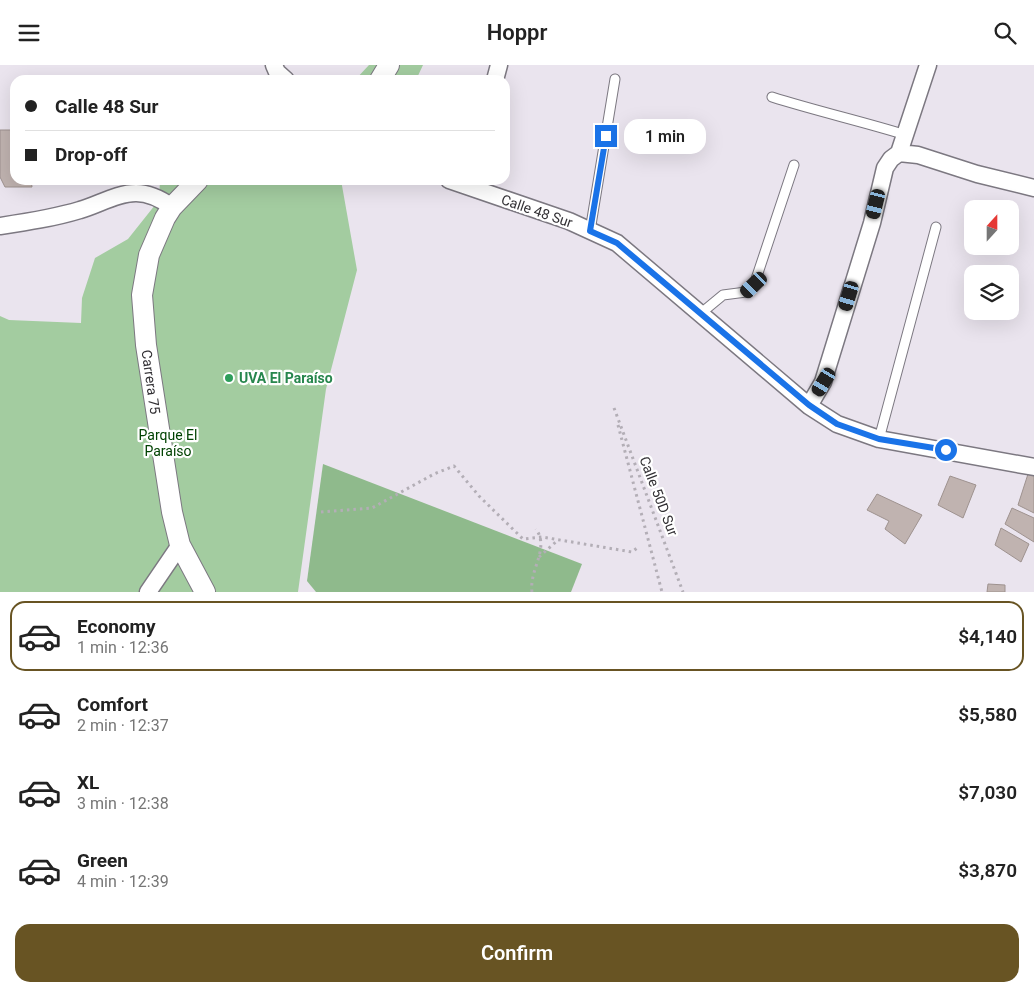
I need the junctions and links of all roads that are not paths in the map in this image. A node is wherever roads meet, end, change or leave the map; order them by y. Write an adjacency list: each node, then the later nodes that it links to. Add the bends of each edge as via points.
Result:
1 (928, 65): 4 (street)
2 (615, 79): 13 (lane)
3 (772, 97): 4 (lane)
4 (906, 135): 5 (street)
5 (899, 153): 9 (street, via 918,155); 15 (street, via 885,167 872,223 824,382)
6 (794, 165): 14 (lane, via 754,285 746,292 723,295)
7 (193, 185): 10 (street, Carrera 75)
8 (464, 185): 13 (street, Calle 48 Sur, via 570,221)
9 (1034, 188)
10 (172, 207): 11 (street, via 158,198 135,193 81,210); 18 (street, Carrera 75, via 149,255 142,295 158,429)
11 (0, 226)
12 (936, 227): 16 (lane)
13 (590, 231): 14 (street, Calle 48 Sur, via 617,243)
14 (700, 313): 15 (street, Calle 48 Sur)
15 (809, 405): 16 (street, Calle 48 Sur, via 837,424)
16 (879, 439): 17 (street, Calle 48 Sur)
17 (1034, 467)
18 (180, 545): 19 (street); 20 (street, Carrera 75)
19 (148, 592)
20 (205, 592)

